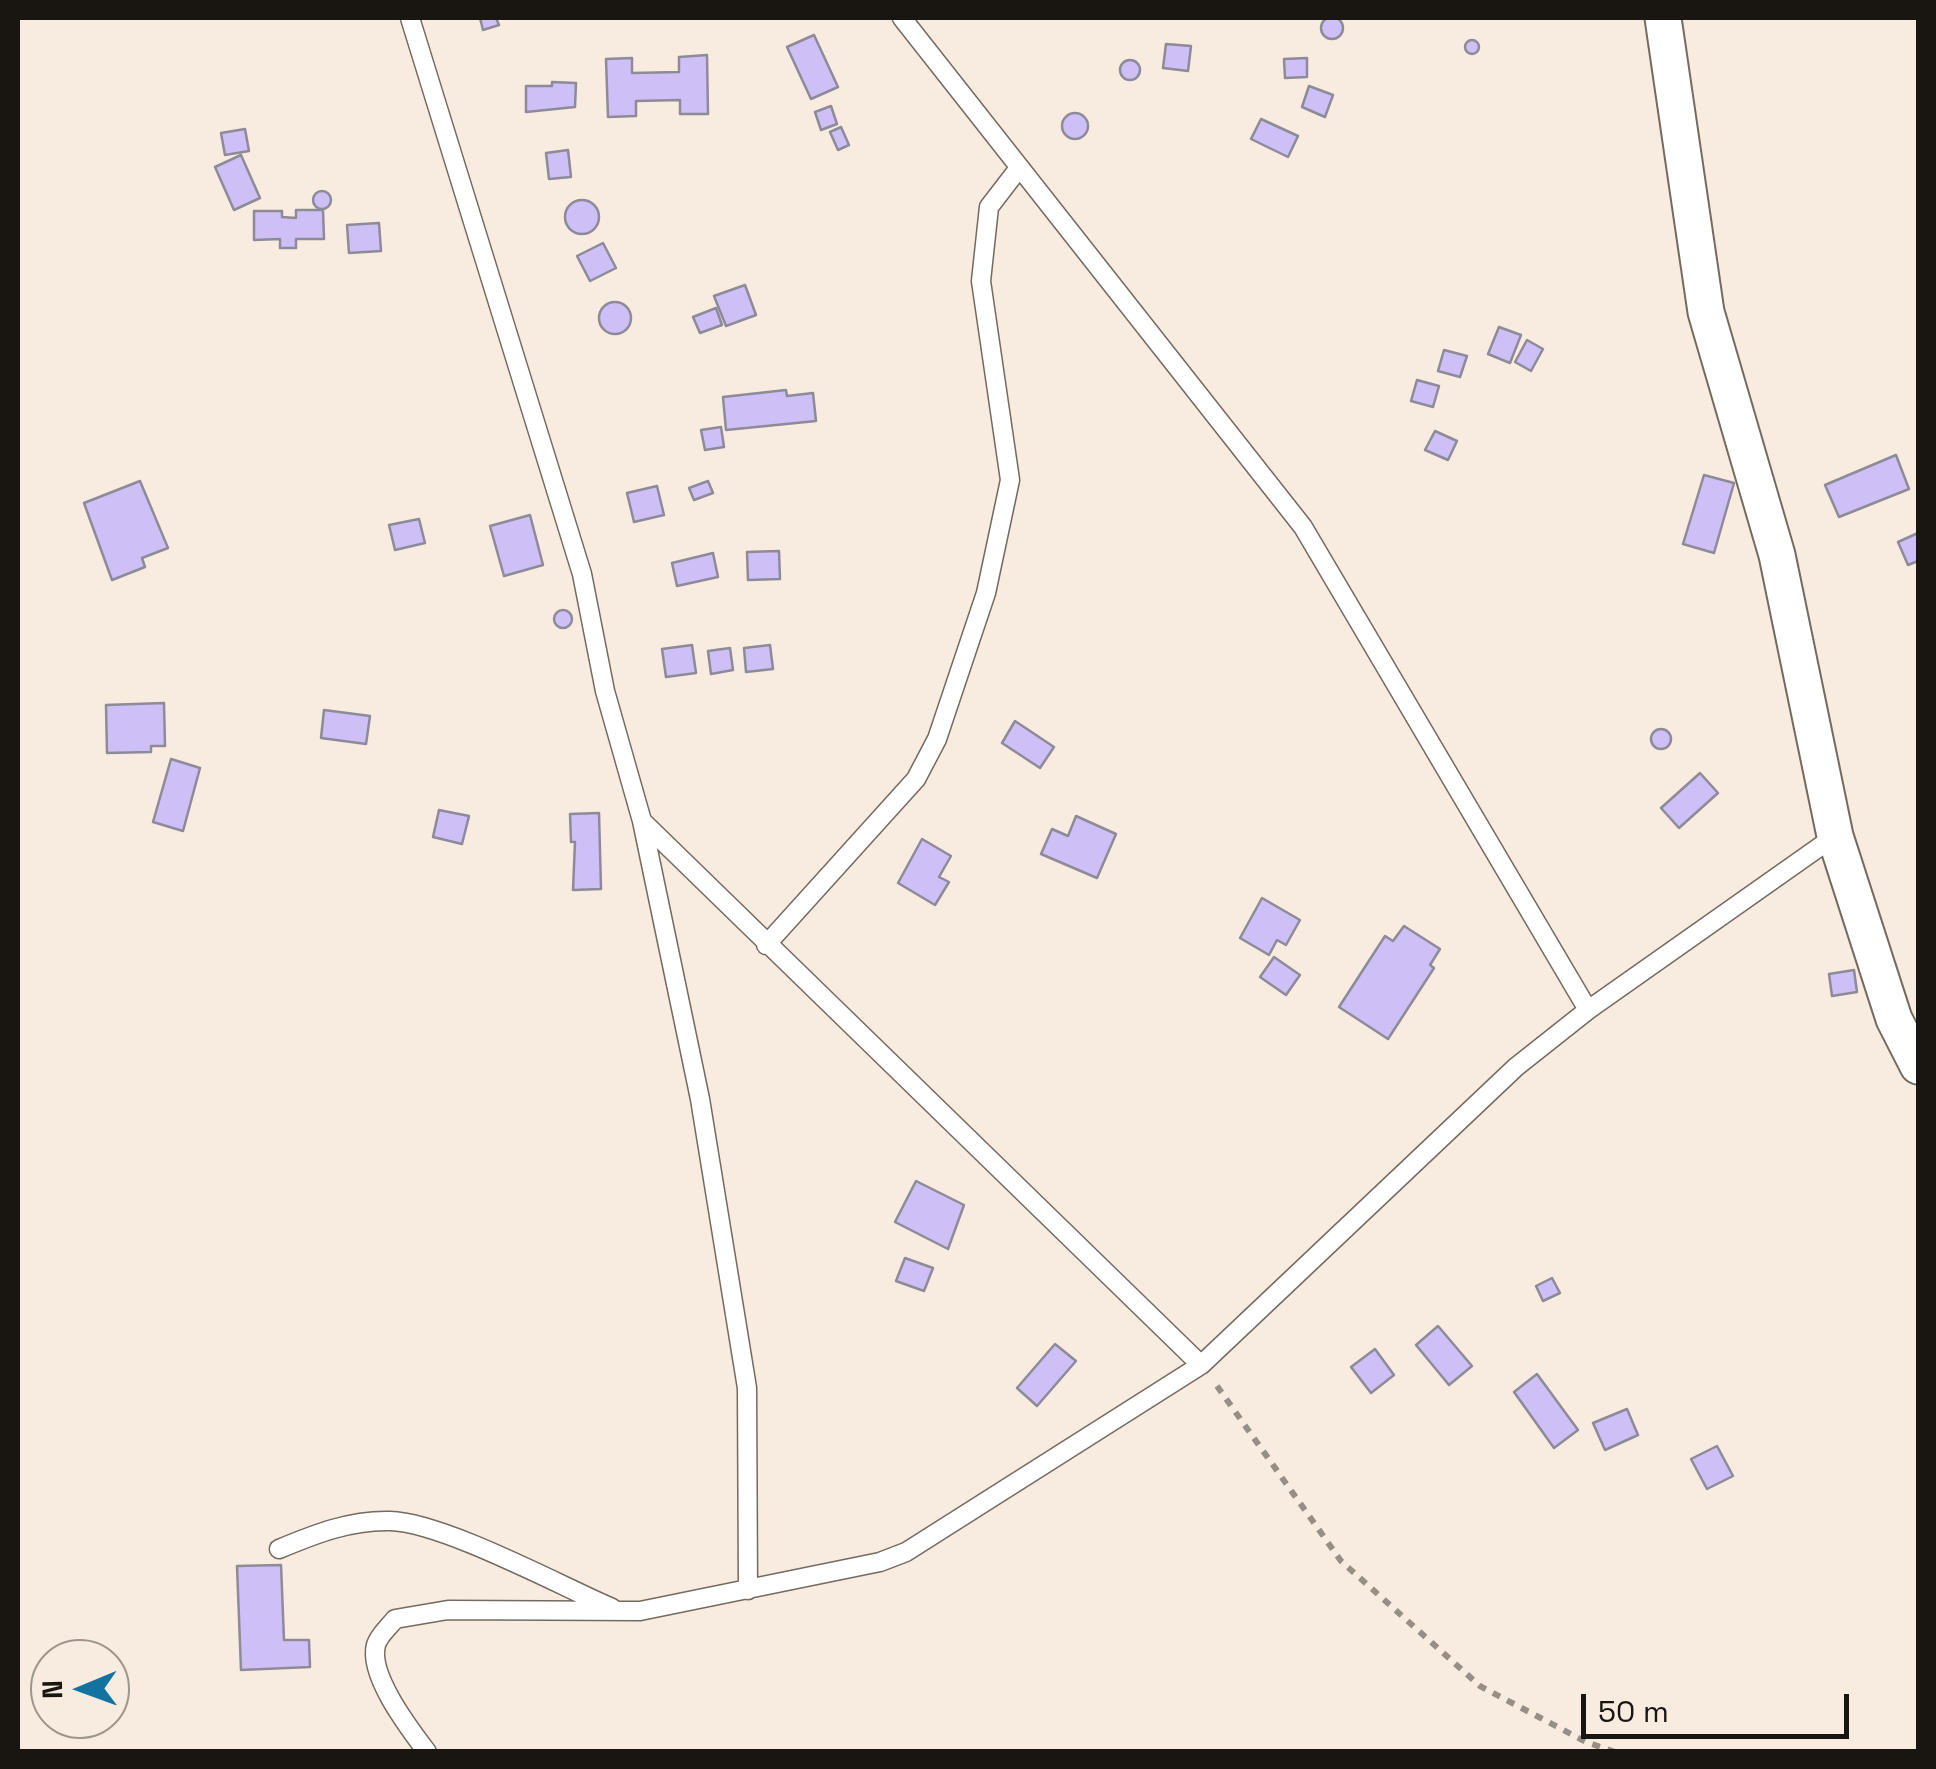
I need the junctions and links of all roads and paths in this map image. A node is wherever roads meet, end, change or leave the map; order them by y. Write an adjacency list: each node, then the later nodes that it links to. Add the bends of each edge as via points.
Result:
1 (410, 18): 5 (lane, via 582,574 604,691)
2 (902, 18): 4 (lane)
3 (1663, 18): 6 (street, via 1706,312 1777,555)
4 (1019, 168): 7 (lane, via 989,207 982,280 1010,480 986,594 937,739 916,779); 8 (lane, via 1303,527)
5 (642, 820): 7 (lane); 12 (lane, via 700,1099 747,1388)
6 (1835, 836): 8 (lane); 9 (street, via 1894,1019)
7 (766, 944): 10 (lane)
8 (1588, 1010): 10 (lane, via 1516,1066)
9 (1918, 1066)
10 (1201, 1365): 12 (lane, via 906,1552); 15 (path, via 1341,1561 1480,1686)
11 (279, 1549): 13 (lane, via 328,1528 392,1521 432,1529)
12 (748, 1590): 13 (lane)
13 (620, 1611): 14 (lane, via 448,1610 395,1619 376,1642 375,1659 396,1711)
14 (427, 1752)
15 (1615, 1752)

